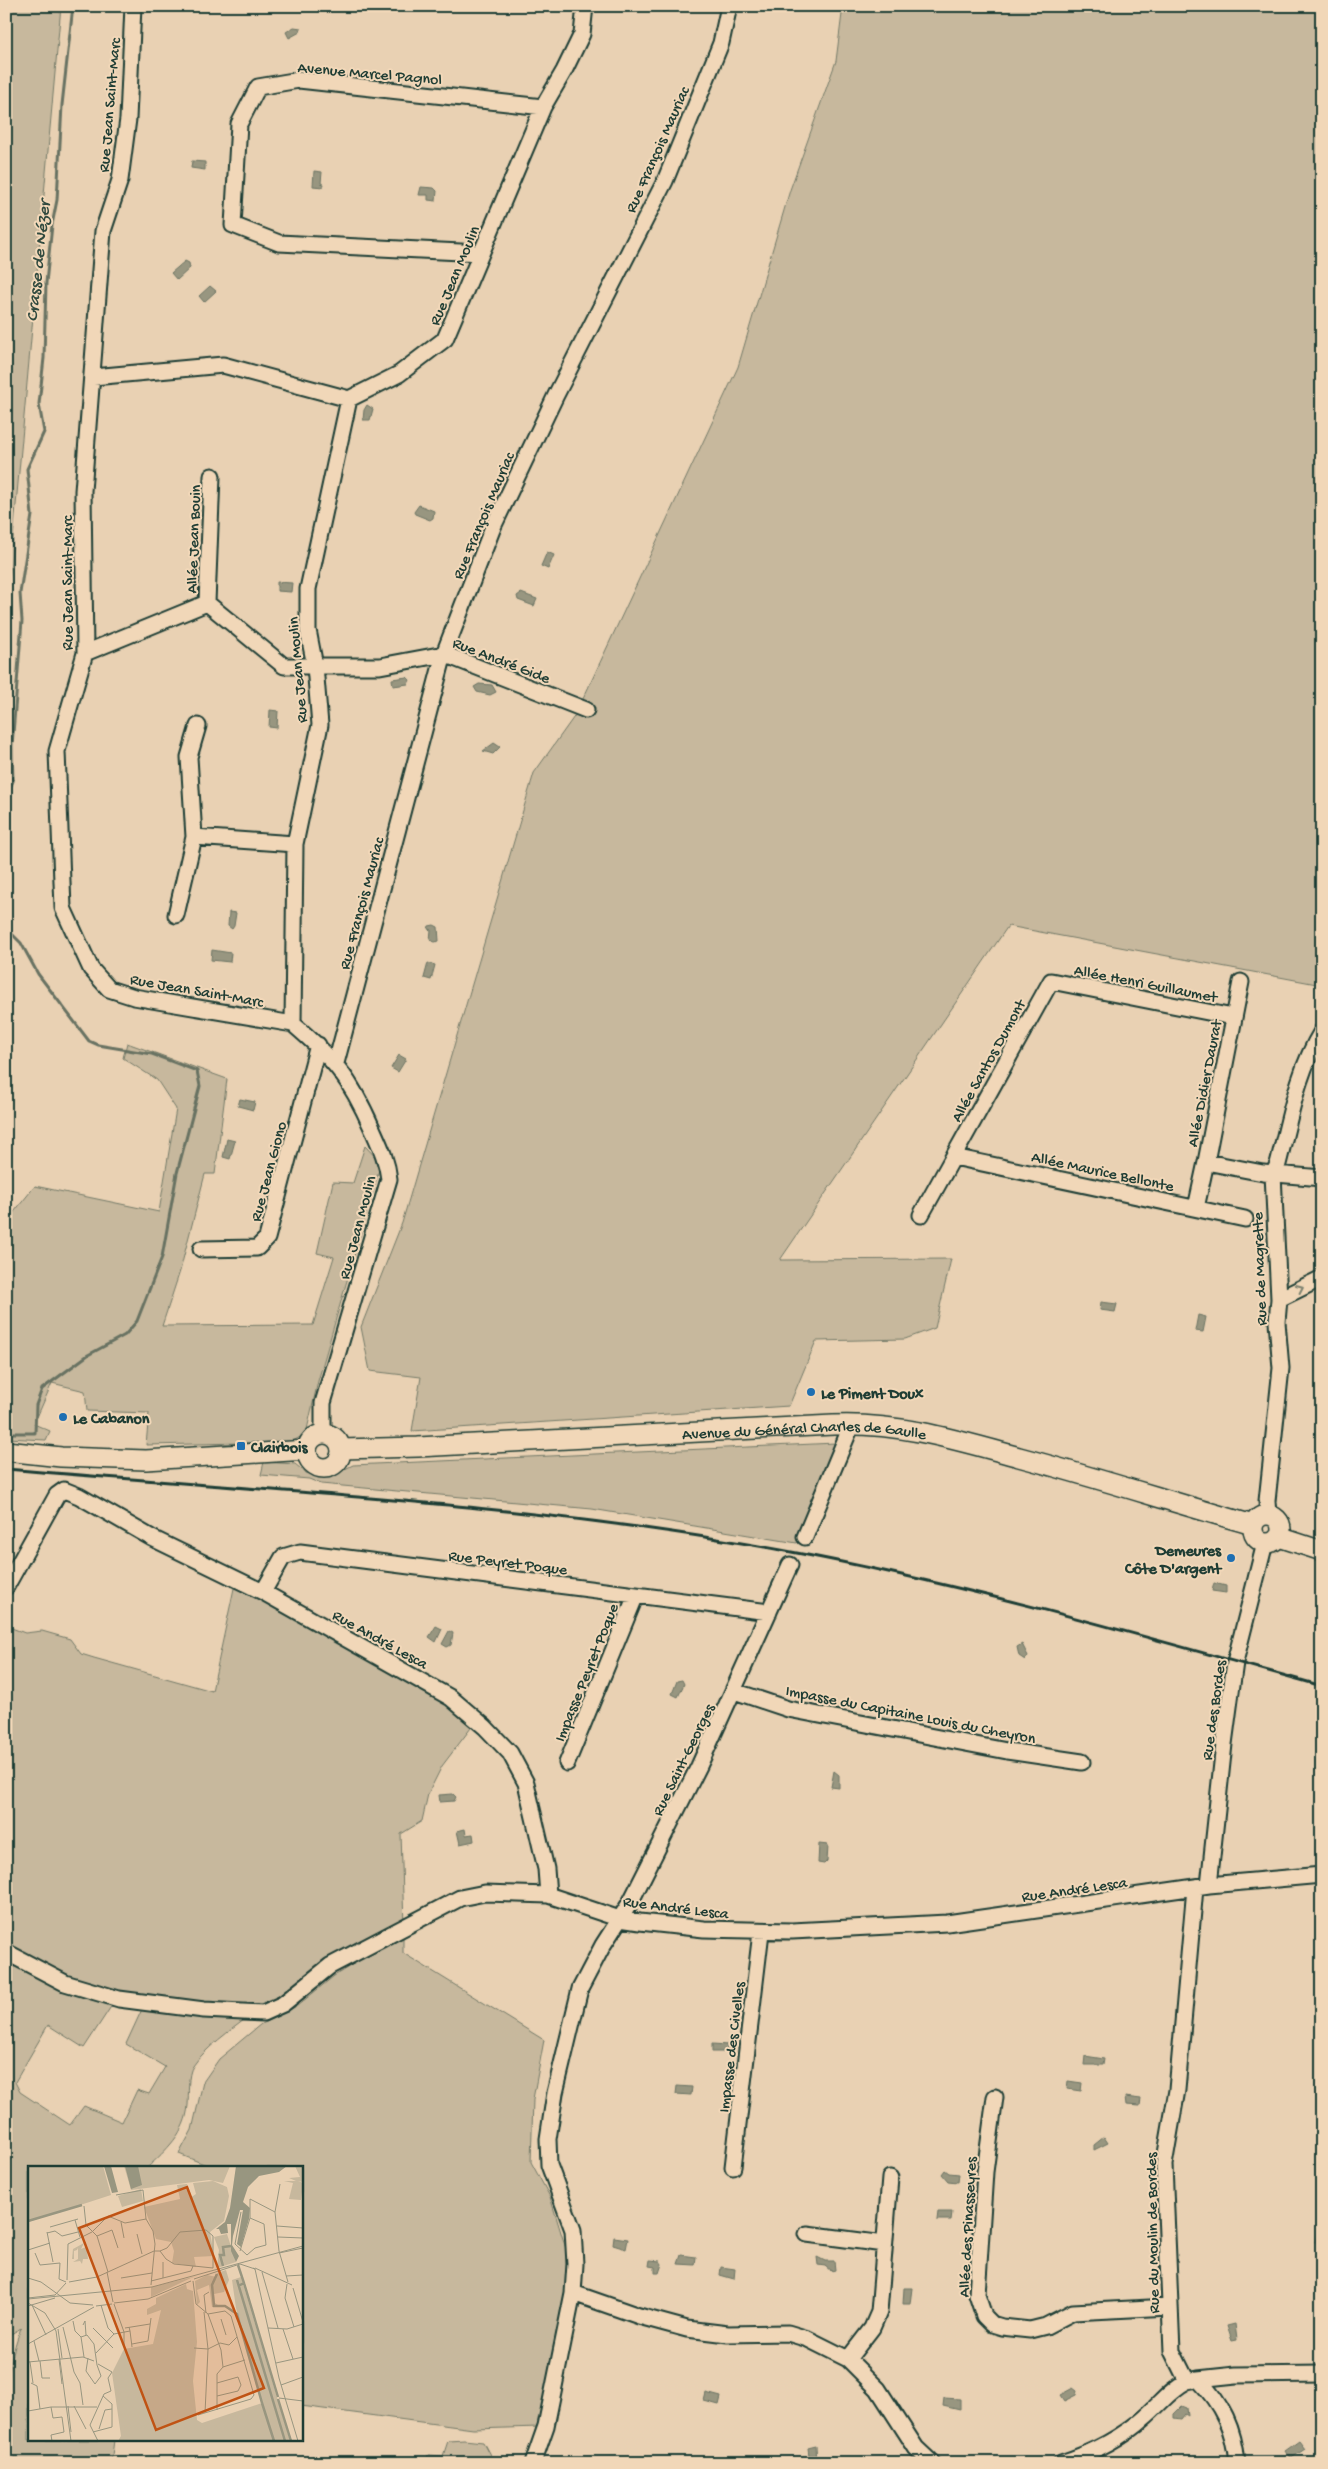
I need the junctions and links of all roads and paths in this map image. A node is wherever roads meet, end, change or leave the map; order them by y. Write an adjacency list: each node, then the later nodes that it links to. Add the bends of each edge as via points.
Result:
1 (133, 6): 6 (street, Rue Jean Saint-Marc, via 128,119 120,180 103,231)
2 (586, 6): 4 (street, Rue Jean Moulin, via 582,34)
3 (729, 6): 11 (street, Rue François Mauriac, via 721,43 665,181 493,527)
4 (543, 107): 5 (street, Rue Jean Moulin); 5 (street, Avenue Marcel Pagnol, via 299,80 258,87 239,124 233,225 279,243)
5 (481, 253): 7 (street, Rue Jean Moulin, via 446,339 399,374)
6 (93, 377): 7 (street, via 223,365); 10 (street, Rue Jean Saint-Marc, via 83,491)
7 (349, 399): 12 (street, Rue Jean Moulin, via 308,589 308,630)
8 (212, 476): 9 (street, Allée Jean Bouin)
9 (207, 603): 10 (street); 12 (street, Rue André Gide, via 284,666)
10 (85, 653): 21 (street, Rue Jean Saint-Marc, via 57,751 63,908 91,969 108,989 134,997)
11 (444, 654): 12 (street, Rue André Gide, via 380,666); 13 (street, Rue André Gide); 24 (street, Rue François Mauriac)
12 (315, 666): 16 (street, Rue Jean Moulin, via 320,725)
13 (586, 710)
14 (198, 726): 15 (street, via 189,757)
15 (194, 837): 16 (street); 17 (street)
16 (295, 844): 21 (street, Rue Jean Moulin)
17 (176, 915)
18 (1051, 981): 20 (street, Allée Henri Guillaumet); 25 (street, Allée Santos Dumont)
19 (1241, 982): 20 (street, Allée Didier Daurat)
20 (1233, 1017): 26 (street, Allée Didier Daurat)
21 (293, 1024): 23 (street, Rue Jean Moulin)
22 (1322, 1031): 27 (street, Rue de Magrette, via 1300,1074)
23 (318, 1045): 24 (street, Rue Jean Moulin); 32 (street, Rue Jean Giono, via 268,1238 257,1248)
24 (336, 1063): 36 (street, Rue Jean Moulin, via 361,1103 387,1161 389,1179 323,1404)
25 (954, 1157): 29 (street, Allée Maurice Bellonte); 30 (street, Allée Santos Dumont)
26 (1206, 1162): 27 (street); 29 (street, Allée Didier Daurat)
27 (1273, 1174): 28 (street); 34 (street, Rue de Magrette)
28 (1322, 1178)
29 (1196, 1208): 31 (street, Allée Maurice Bellonte)
30 (921, 1215)
31 (1245, 1219)
32 (201, 1249)
33 (1322, 1278): 34 (street, one-way to 33)
34 (1278, 1298): 40 (street, Rue de Magrette, via 1281,1383 1267,1501)
35 (852, 1424): 37 (main road, Avenue du Général Charles de Gaulle); 40 (main road, Avenue du Général Charles de Gaulle, via 897,1427 948,1437); 41 (street)
36 (323, 1434): 37 (main road, via 336,1439); 38 (main road, via 312,1440)
37 (341, 1449): 38 (main road, via 335,1464 325,1468 314,1464)
38 (307, 1450): 39 (main road, via 146,1460)
39 (6, 1451)
40 (1269, 1530): 42 (main road, Avenue du Général Charles de Gaulle); 43 (main road, Avenue du Général Charles de Gaulle); 53 (street, Rue des Bordes, via 1235,1662)
41 (805, 1537)
42 (1322, 1542)
43 (1322, 1552)
44 (790, 1565): 48 (street, Rue Saint-Georges)
45 (6, 1587): 46 (street, Rue André Lesca, via 61,1491 79,1496 152,1538)
46 (263, 1592): 47 (street, Rue Peyret Poque, via 283,1557 300,1552); 54 (street, Rue André Lesca, via 451,1698 510,1753 526,1783 546,1869)
47 (636, 1595): 48 (street, Rue Peyret Poque); 51 (street, Impasse Peyret Poque)
48 (768, 1612): 49 (street, Rue Saint-Georges)
49 (734, 1691): 50 (street, Impasse du Capitaine Louis du Cheyron, via 788,1709); 55 (street, Rue Saint-Georges)
50 (1082, 1762)
51 (567, 1763)
52 (1322, 1875): 53 (street, Rue André Lesca)
53 (1202, 1886): 56 (street, Rue André Lesca, via 947,1923); 64 (street, Rue du Moulin de Bordes, via 1178,2090 1164,2165)
54 (548, 1895): 55 (street, Rue André Lesca); 57 (street, via 485,1894 460,1898 330,1966 283,2004 263,2013 204,2010 119,1999 65,1983)
55 (620, 1919): 56 (street, Rue André Lesca, via 678,1928); 63 (street, Rue Saint-Georges, via 580,1989 550,2116 549,2165 573,2230)
56 (761, 1932): 59 (street, Impasse des Civelles)
57 (6, 1952)
58 (995, 2097): 64 (street, Allée des Pinasseyres, via 985,2172 977,2295 984,2316 992,2324 1030,2330 1073,2312)
59 (733, 2168)
60 (890, 2178): 62 (street)
61 (807, 2234): 62 (street)
62 (884, 2244): 65 (street, via 879,2312 872,2328)
63 (573, 2293): 65 (street, via 687,2329 728,2334 788,2333); 68 (street, Rue Saint-Georges, via 546,2426)
64 (1169, 2307): 67 (street, Rue du Moulin de Bordes, via 1172,2351)
65 (848, 2359): 69 (street, via 878,2389 916,2448)
66 (1322, 2374): 67 (street, via 1236,2375)
67 (1193, 2380): 70 (street, via 1175,2387 1145,2418 1126,2432); 71 (street, Rue du Moulin de Bordes, via 1210,2391 1226,2415)
68 (533, 2463)
69 (932, 2463)
70 (1061, 2463)
71 (1237, 2463)

